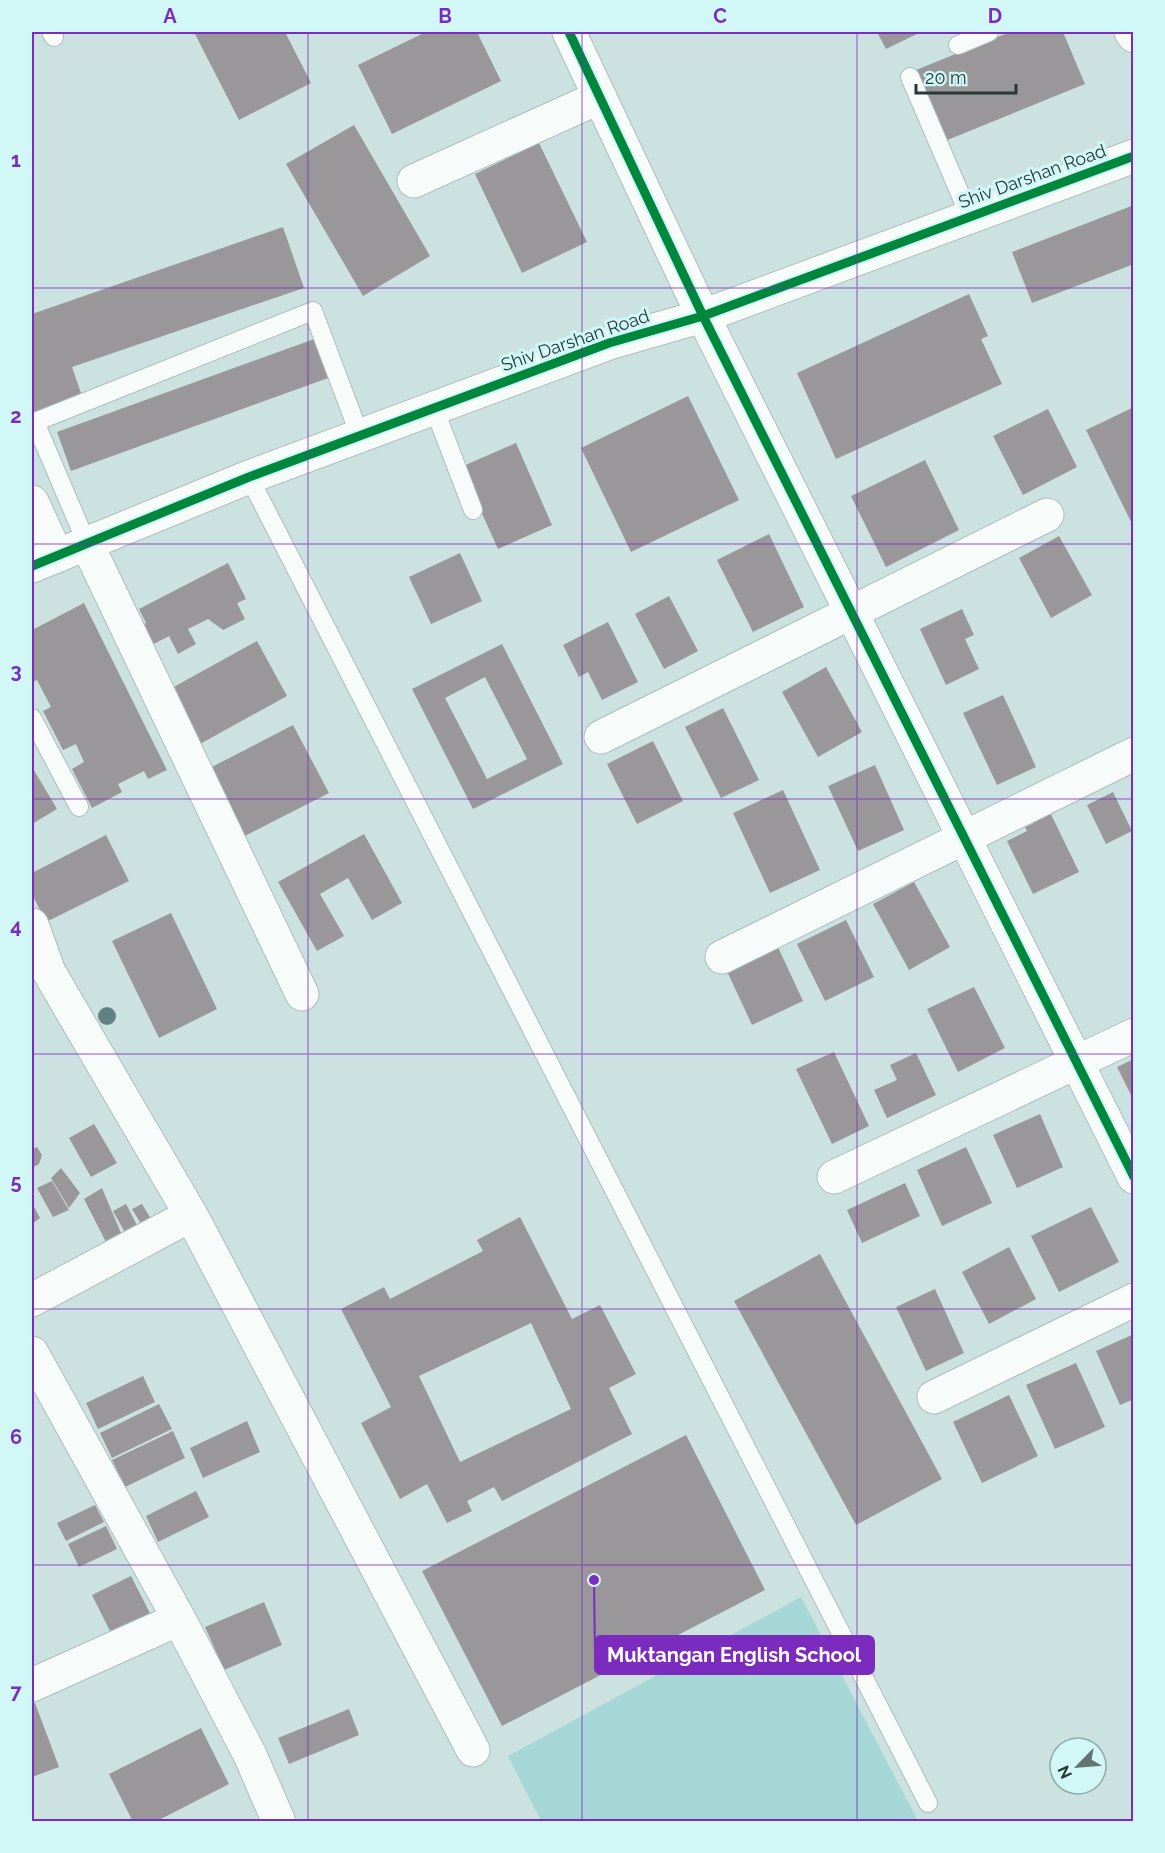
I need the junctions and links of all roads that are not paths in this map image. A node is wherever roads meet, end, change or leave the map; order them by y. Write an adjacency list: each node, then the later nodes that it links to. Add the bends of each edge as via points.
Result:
1 (569, 32): 7 (street)
2 (989, 32): 5 (lane)
3 (1131, 32): 4 (street)
4 (1134, 36)
5 (958, 45)
6 (910, 77): 10 (lane)
7 (600, 97): 9 (street); 11 (street)
8 (1134, 156): 10 (street, Shiv Darshan Road)
9 (414, 181)
10 (970, 217): 11 (street, Shiv Darshan Road)
11 (703, 316): 12 (street, Shiv Darshan Road, via 609,343); 20 (street)
12 (434, 408): 13 (street, Shiv Darshan Road); 16 (lane)
13 (360, 436): 14 (street, Shiv Darshan Road); 18 (lane, via 313,311 35,422)
14 (249, 477): 18 (street, Shiv Darshan Road); 42 (lane)
15 (32, 502): 19 (street)
16 (473, 510)
17 (1047, 515): 20 (street)
18 (87, 544): 19 (street, Shiv Darshan Road); 29 (street)
19 (44, 561)
20 (851, 612): 22 (street); 25 (street)
21 (32, 718): 24 (lane)
22 (601, 737)
23 (1134, 754): 25 (street)
24 (78, 807)
25 (964, 838): 27 (street); 31 (street)
26 (32, 925): 28 (street)
27 (722, 957)
28 (40, 976): 34 (street)
29 (302, 994)
30 (1134, 1035): 31 (street)
31 (1076, 1062): 32 (street); 33 (street)
32 (834, 1177)
33 (1134, 1178)
34 (191, 1215): 35 (street); 41 (street)
35 (32, 1300)
36 (1134, 1300): 38 (street)
37 (32, 1353): 39 (street)
38 (934, 1398)
39 (179, 1619): 40 (street); 43 (street, via 250,1755)
40 (32, 1685)
41 (473, 1750)
42 (928, 1803)
43 (273, 1820)

